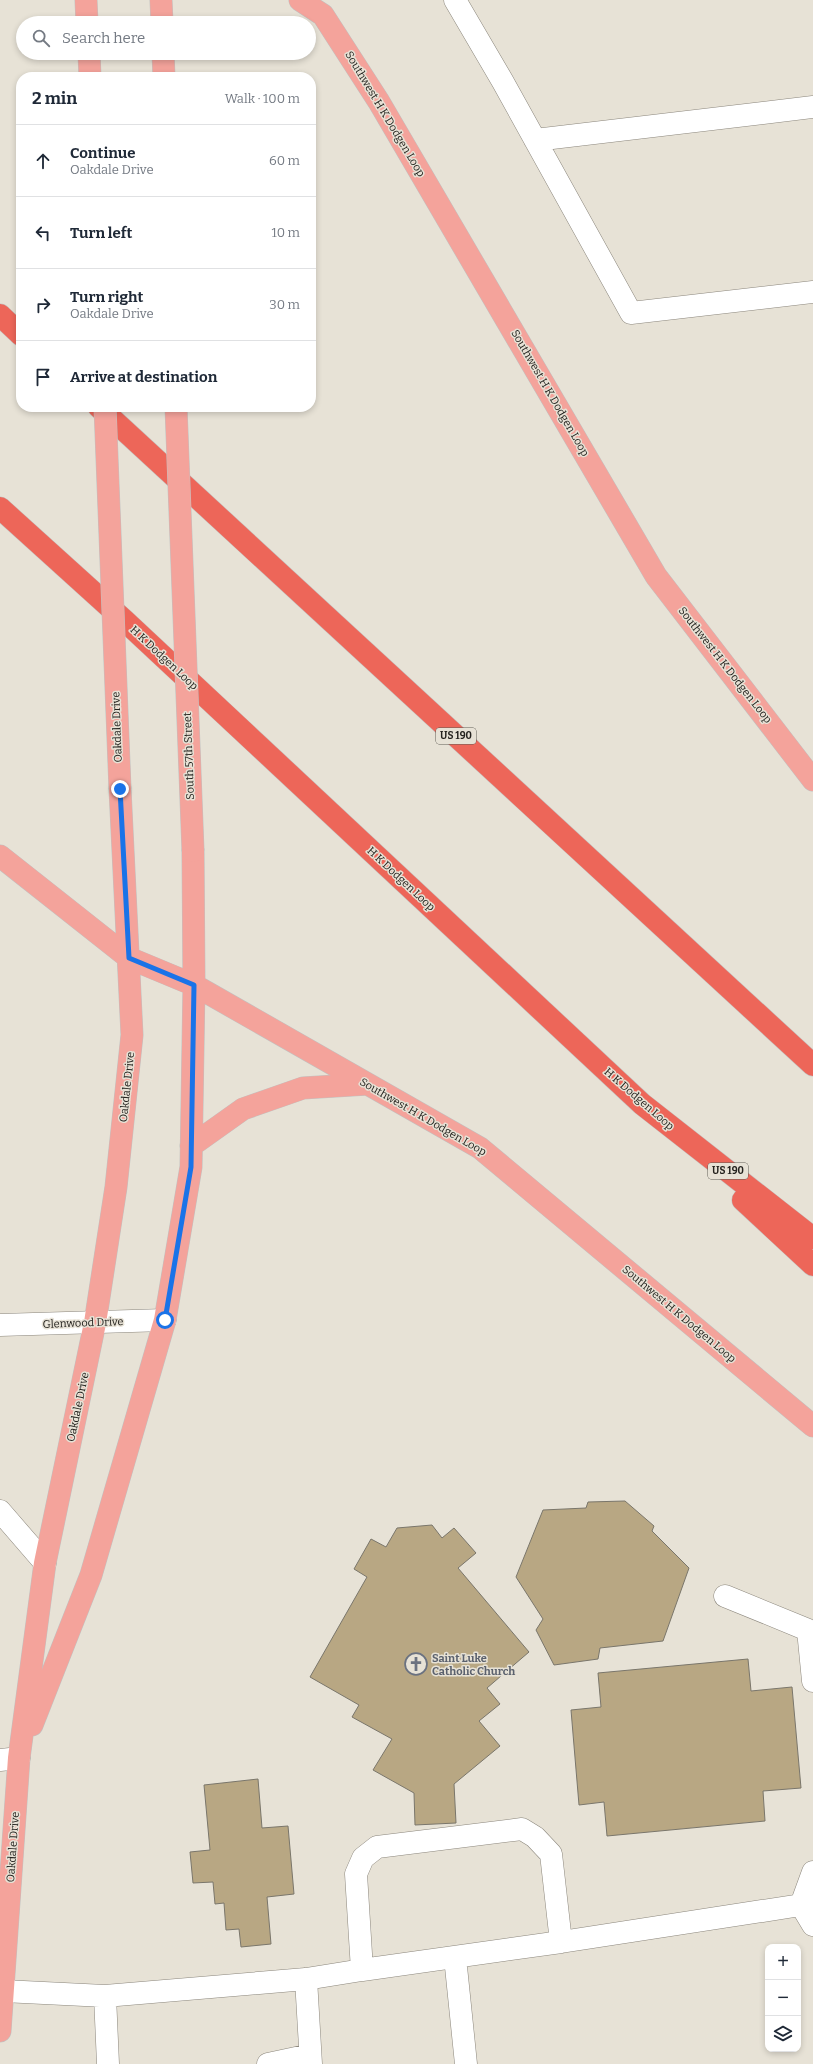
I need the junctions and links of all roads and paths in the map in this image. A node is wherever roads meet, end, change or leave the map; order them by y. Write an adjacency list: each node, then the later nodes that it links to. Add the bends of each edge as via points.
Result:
1 (86, 0): 5 (main road)
2 (161, 0): 6 (main road)
3 (300, 0): 20 (main road, Southwest H K Dodgen Loop, via 323,15 379,102 656,576)
4 (455, 0): 12 (street)
5 (87, 16)
6 (162, 16)
7 (89, 60): 9 (main road)
8 (163, 60): 10 (main road)
9 (90, 72)
10 (164, 72)
11 (813, 107): 12 (street)
12 (535, 140): 13 (street, via 632,313)
13 (813, 292)
14 (0, 316): 15 (highway)
15 (16, 330)
16 (104, 412): 24 (highway, US 190)
17 (105, 412): 22 (main road, Oakdale Drive, bridge)
18 (176, 412): 23 (main road, South 57th Street, bridge, via 193,851)
19 (0, 508): 26 (highway, H K Dodgen Loop / US 190)
20 (813, 780)
21 (0, 856): 22 (main road, Southwest H K Dodgen Loop)
22 (129, 958): 23 (main road, Southwest H K Dodgen Loop); 31 (main road, Oakdale Drive, via 132,1036 116,1187)
23 (194, 985): 25 (main road, Southwest H K Dodgen Loop); 27 (main road, Oakdale Drive)
24 (813, 1065)
25 (368, 1084): 27 (main road, via 304,1088 258,1103 243,1109); 33 (main road, Southwest H K Dodgen Loop, via 480,1148)
26 (642, 1104): 28 (highway, H K Dodgen Loop / US 190); 29 (highway)
27 (191, 1146): 30 (main road, Oakdale Drive, via 191,1167)
28 (813, 1238)
29 (813, 1265)
30 (165, 1320): 31 (street, Glenwood Drive); 38 (main road, Oakdale Drive, via 91,1575)
31 (95, 1323): 32 (street, Glenwood Drive); 35 (main road, Oakdale Drive)
32 (0, 1325)
33 (813, 1426)
34 (0, 1511): 35 (street)
35 (45, 1563): 38 (main road, Oakdale Drive)
36 (725, 1596): 37 (street, via 808,1630)
37 (813, 1681)
38 (10, 1759): 46 (main road, Oakdale Drive)
39 (813, 1872): 40 (street)
40 (800, 1905): 41 (street); 42 (street)
41 (813, 1925)
42 (561, 1942): 43 (street); 44 (street, via 551,1854 535,1837 522,1829 377,1847 363,1858 356,1874)
43 (455, 1957): 44 (street); 52 (street)
44 (362, 1970): 45 (street)
45 (306, 1979): 47 (street); 49 (street)
46 (3, 1991): 47 (street); 48 (main road, Oakdale Drive)
47 (105, 1996): 50 (street)
48 (0, 2031)
49 (311, 2060): 51 (street)
50 (108, 2064)
51 (268, 2064)
52 (466, 2064)

